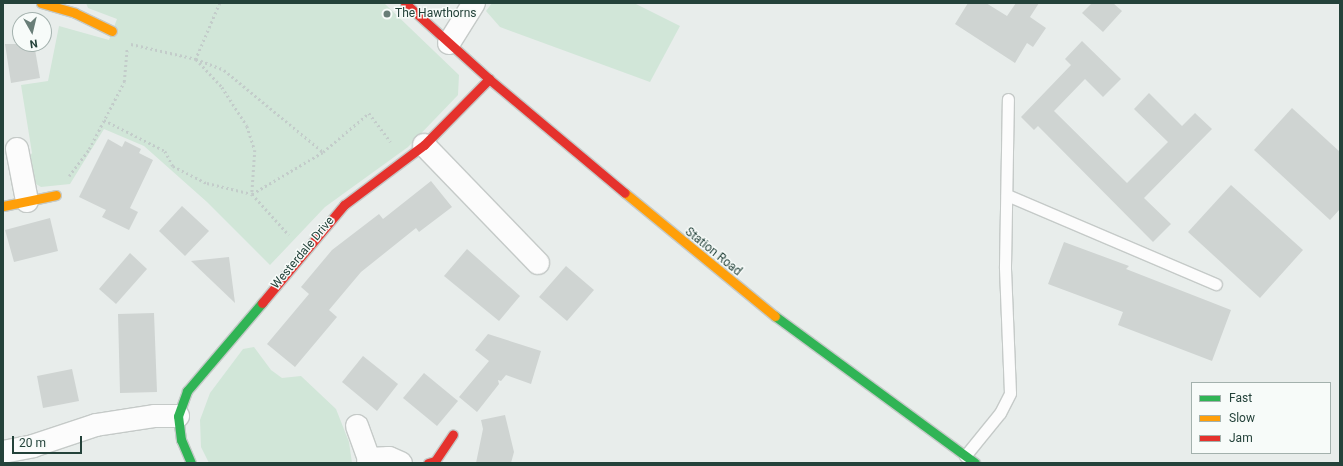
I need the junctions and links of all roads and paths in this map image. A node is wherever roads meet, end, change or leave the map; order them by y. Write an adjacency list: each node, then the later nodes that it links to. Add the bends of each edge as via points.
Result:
1 (41, 3): 5 (street, via 75,13)
2 (220, 3): 7 (path)
3 (404, 3): 6 (street, Station Road)
4 (474, 3): 6 (street)
5 (112, 31)
6 (449, 43): 8 (street, Station Road)
7 (196, 59): 10 (path, via 127,43 124,82); 13 (path, via 224,70); 15 (path, via 222,87 247,126 255,150)
8 (489, 79): 11 (street, Westerdale Drive); 27 (street, Station Road, via 711,266 820,351)
9 (1008, 99): 17 (lane)
10 (104, 120): 15 (path, via 165,151 173,166 207,183); 16 (path, via 90,148)
11 (424, 145): 14 (street, Westerdale Drive); 21 (street)
12 (17, 149): 18 (street)
13 (323, 152): 14 (path, via 369,113); 15 (path)
14 (404, 160): 20 (street, Westerdale Drive, via 344,205)
15 (252, 194): 20 (path)
16 (56, 195): 18 (street)
17 (1007, 195): 22 (lane); 27 (lane, via 1006,266 1010,393 1000,413)
18 (27, 201): 19 (street)
19 (3, 206)
20 (305, 252): 23 (street, Westerdale Drive, via 187,391)
21 (538, 263)
22 (1216, 284)
23 (178, 416): 26 (street, via 155,416 96,425 63,437); 29 (street, Westerdale Drive, via 181,440)
24 (357, 426): 28 (street)
25 (452, 434): 31 (street, via 435,461)
26 (3, 452)
27 (965, 456): 32 (street, Station Road)
28 (368, 461): 30 (street, via 389,458)
29 (191, 463)
30 (401, 463)
31 (428, 463)
32 (975, 463)

